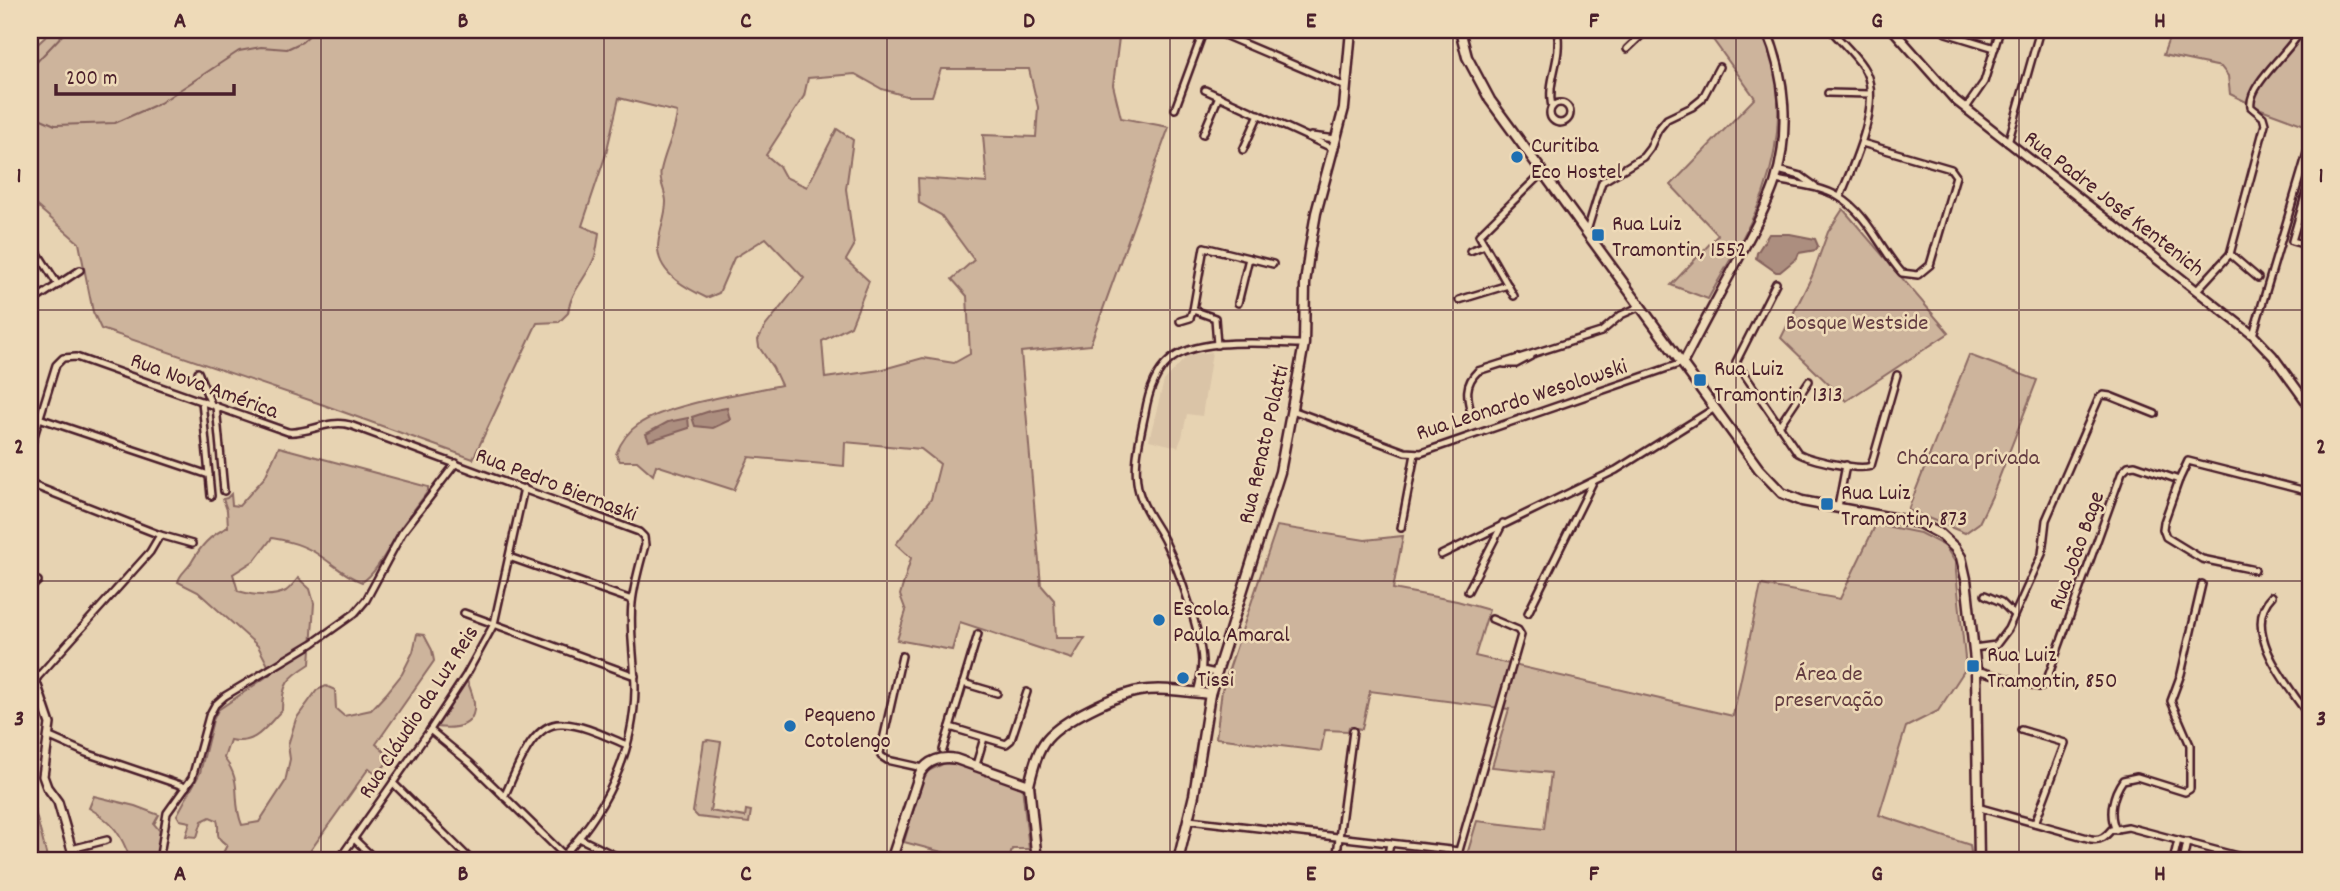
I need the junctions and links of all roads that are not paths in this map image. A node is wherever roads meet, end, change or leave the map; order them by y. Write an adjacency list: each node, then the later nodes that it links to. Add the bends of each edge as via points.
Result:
1 (1204, 30): 24 (street)
2 (1212, 30): 17 (street)
3 (1351, 30): 17 (main road, Rua Renato Polatti)
4 (1460, 30): 35 (main road, via 1483,88)
5 (1557, 30): 22 (street)
6 (1651, 30): 15 (street)
7 (1766, 30): 34 (street, via 1783,85)
8 (1831, 30): 20 (street, via 1864,67)
9 (1893, 30): 23 (street, Rua Padre José Kentenich)
10 (1942, 30): 14 (street)
11 (2000, 30): 14 (street)
12 (2040, 30): 30 (street)
13 (2301, 30): 50 (street, via 2251,95 2251,107 2265,124)
14 (1995, 48): 23 (street, via 1984,82)
15 (1627, 50)
16 (1719, 66): 45 (street, via 1702,99 1661,125 1643,157 1602,182)
17 (1346, 86): 28 (main road, Rua Renato Polatti)
18 (1205, 90): 21 (street)
19 (1828, 93): 20 (street)
20 (1870, 94): 29 (street)
21 (1219, 96): 25 (street); 26 (street)
22 (1552, 107)
23 (1966, 108): 30 (street, Rua Padre José Kentenich)
24 (1175, 110)
25 (1259, 114): 27 (street); 33 (street)
26 (1203, 134)
27 (1308, 135): 28 (street); 32 (street)
28 (1336, 139): 32 (main road, Rua Renato Polatti)
29 (1862, 143): 40 (street); 40 (street, via 1955,172 1930,265 1918,275 1902,273 1861,217)
30 (2008, 143): 58 (street, Rua Padre José Kentenich)
31 (2310, 143): 36 (street)
32 (1334, 149): 67 (main road, Rua Renato Polatti, via 1309,253)
33 (1243, 150)
34 (1778, 170): 38 (street); 39 (street, via 1801,176)
35 (1543, 172): 45 (main road); 47 (street, via 1479,234)
36 (2300, 173): 37 (street); 41 (street)
37 (2310, 178): 42 (street)
38 (1776, 180): 39 (street); 69 (street)
39 (1821, 189): 40 (street)
40 (1840, 197)
41 (2291, 204): 42 (street); 43 (street)
42 (2302, 207): 44 (street)
43 (2288, 214): 44 (street); 66 (street)
44 (2300, 216): 48 (street, via 2292,241)
45 (1587, 232): 63 (main road)
46 (30, 241): 56 (street)
47 (1485, 245): 49 (street); 57 (street)
48 (2310, 246)
49 (1470, 251)
50 (2230, 254): 54 (street); 58 (street)
51 (1249, 258): 52 (street); 62 (street); 64 (street, via 1204,247)
52 (1273, 264)
53 (80, 270): 56 (street)
54 (2258, 278)
55 (1776, 282): 82 (street, via 1736,362)
56 (58, 285): 61 (street)
57 (1508, 285): 59 (street); 60 (street)
58 (2196, 291): 66 (street, Rua Padre José Kentenich)
59 (1514, 296)
60 (1459, 300)
61 (30, 303)
62 (1238, 303)
63 (1642, 306): 69 (main road); 78 (street, via 1621,315 1601,332 1478,371 1467,390)
64 (1193, 310): 65 (street, via 1190,318); 68 (street, via 1215,318)
65 (1180, 321)
66 (2253, 334): 75 (street, Rua Padre José Kentenich)
67 (1304, 344): 68 (street); 77 (main road, Rua Renato Polatti)
68 (1217, 345): 121 (street, via 1178,354 1158,374 1147,404 1136,472 1139,495 1167,544 1194,624)
69 (1683, 363): 76 (main road); 86 (street, Rua Leonardo Wesolowski)
70 (198, 372): 74 (street)
71 (1897, 375): 88 (street, via 1873,464 1866,468)
72 (1809, 381): 82 (street)
73 (202, 401): 74 (street, Rua Nova América); 81 (street, Rua Nova América, via 81,358 63,358 56,365); 84 (street)
74 (214, 406): 83 (street); 87 (street, Rua Nova América, via 293,432 344,423)
75 (2310, 407)
76 (1715, 408): 91 (street); 97 (main road, via 1782,493)
77 (1292, 410): 86 (street, Rua Leonardo Wesolowski); 123 (main road, Rua Renato Polatti, via 1275,492)
78 (1471, 414)
79 (2155, 414): 114 (street, via 2110,396 2099,398 2046,520 2042,554)
80 (30, 415): 81 (street)
81 (40, 417): 85 (street); 89 (street)
82 (1779, 426): 88 (street, via 1803,456)
83 (219, 436): 84 (street); 94 (street)
84 (205, 437): 89 (street)
85 (30, 449)
86 (1415, 454): 99 (street)
87 (456, 463): 93 (street, Rua Pedro Biernaski); 144 (street, via 402,533 355,613 215,705)
88 (1846, 465): 97 (street)
89 (209, 475): 96 (street)
90 (2179, 480): 95 (street, via 2188,461); 104 (street, via 2163,526 2166,537 2205,561); 122 (street, Rua João Bage, via 2134,466 2122,472 2042,687)
91 (1593, 482): 98 (street); 113 (street)
92 (30, 484): 100 (street)
93 (524, 488): 103 (street, Rua Cláudio da Luz Reis); 111 (street, Rua Pedro Biernaski, via 644,537)
94 (224, 491)
95 (2310, 492)
96 (211, 496)
97 (1838, 508): 118 (main road, via 1919,523 1949,541 1964,567)
98 (1503, 523): 102 (street); 108 (street)
99 (1401, 528)
100 (160, 535): 101 (street); 125 (street, via 150,552)
101 (192, 544)
102 (1441, 555)
103 (509, 556): 111 (street); 116 (street, Rua Cláudio da Luz Reis)
104 (2255, 570)
105 (38, 581): 107 (street)
106 (2203, 584): 149 (street, via 2171,701 2190,745 2190,789 2185,792 2137,777 2123,780 2112,810)
107 (30, 589)
108 (1468, 591)
109 (1985, 595): 114 (street)
110 (2272, 596): 131 (street, via 2262,610 2261,631 2275,665)
111 (632, 600): 124 (street)
112 (464, 613): 116 (street)
113 (1528, 613)
114 (2014, 615): 118 (street, via 1996,645)
115 (1492, 619): 158 (street, via 1521,632)
116 (494, 624): 124 (street); 133 (street, Rua Cláudio da Luz Reis)
117 (978, 634): 126 (street)
118 (1974, 648): 122 (main road)
119 (902, 656): 141 (street, via 880,753 887,760)
120 (30, 665): 125 (street)
121 (1202, 670): 123 (street); 128 (street)
122 (1976, 670): 146 (main road)
123 (1216, 673): 130 (main road, Rua Renato Polatti)
124 (635, 676): 138 (street)
125 (36, 679): 136 (street, via 50,720)
126 (963, 683): 129 (street); 132 (street)
127 (1027, 692): 137 (street, via 1009,743)
128 (1197, 692): 130 (main road); 143 (main road, via 1141,691 1083,715 1048,738)
129 (997, 693)
130 (1210, 694): 147 (main road, Rua Renato Polatti)
131 (2310, 718)
132 (950, 727): 137 (street); 139 (street)
133 (430, 730): 142 (street, Rua Cláudio da Luz Reis); 145 (street)
134 (2021, 730): 148 (street, via 2065,743)
135 (1353, 731): 150 (street)
136 (50, 737): 144 (street); 157 (street, via 43,776 58,802)
137 (984, 738): 140 (street)
138 (627, 745): 145 (street, via 571,725 549,726 533,740); 151 (street, via 617,777)
139 (943, 750)
140 (976, 765): 141 (main road, via 946,757); 143 (main road)
141 (923, 768): 167 (main road)
142 (393, 783): 152 (street, Rua Cláudio da Luz Reis); 164 (street)
143 (1029, 785): 168 (main road)
144 (186, 787): 161 (street, via 167,813)
145 (504, 797): 159 (street)
146 (1977, 807): 148 (street); 173 (main road)
147 (1189, 820): 150 (street); 169 (main road, Rua Renato Polatti)
148 (2035, 823): 149 (street, via 2096,840)
149 (2116, 830): 154 (street, via 2129,827)
150 (1339, 837): 156 (street); 170 (street)
151 (579, 838): 159 (street); 166 (street)
152 (354, 839): 162 (street, Rua Cláudio da Luz Reis); 163 (street)
153 (107, 840): 157 (street)
154 (2178, 840): 155 (street); 174 (street)
155 (2187, 842): 175 (street); 176 (street)
156 (1390, 843): 158 (street); 171 (street)
157 (71, 849): 160 (street)
158 (1459, 851): 172 (street)
159 (564, 855): 165 (street)
160 (75, 861)
161 (159, 861)
162 (338, 861)
163 (377, 861)
164 (472, 861)
165 (558, 861)
166 (626, 861)
167 (891, 861)
168 (1037, 861)
169 (1178, 861)
170 (1336, 861)
171 (1387, 861)
172 (1456, 861)
173 (1979, 861)
174 (2173, 861)
175 (2183, 861)
176 (2256, 861)

